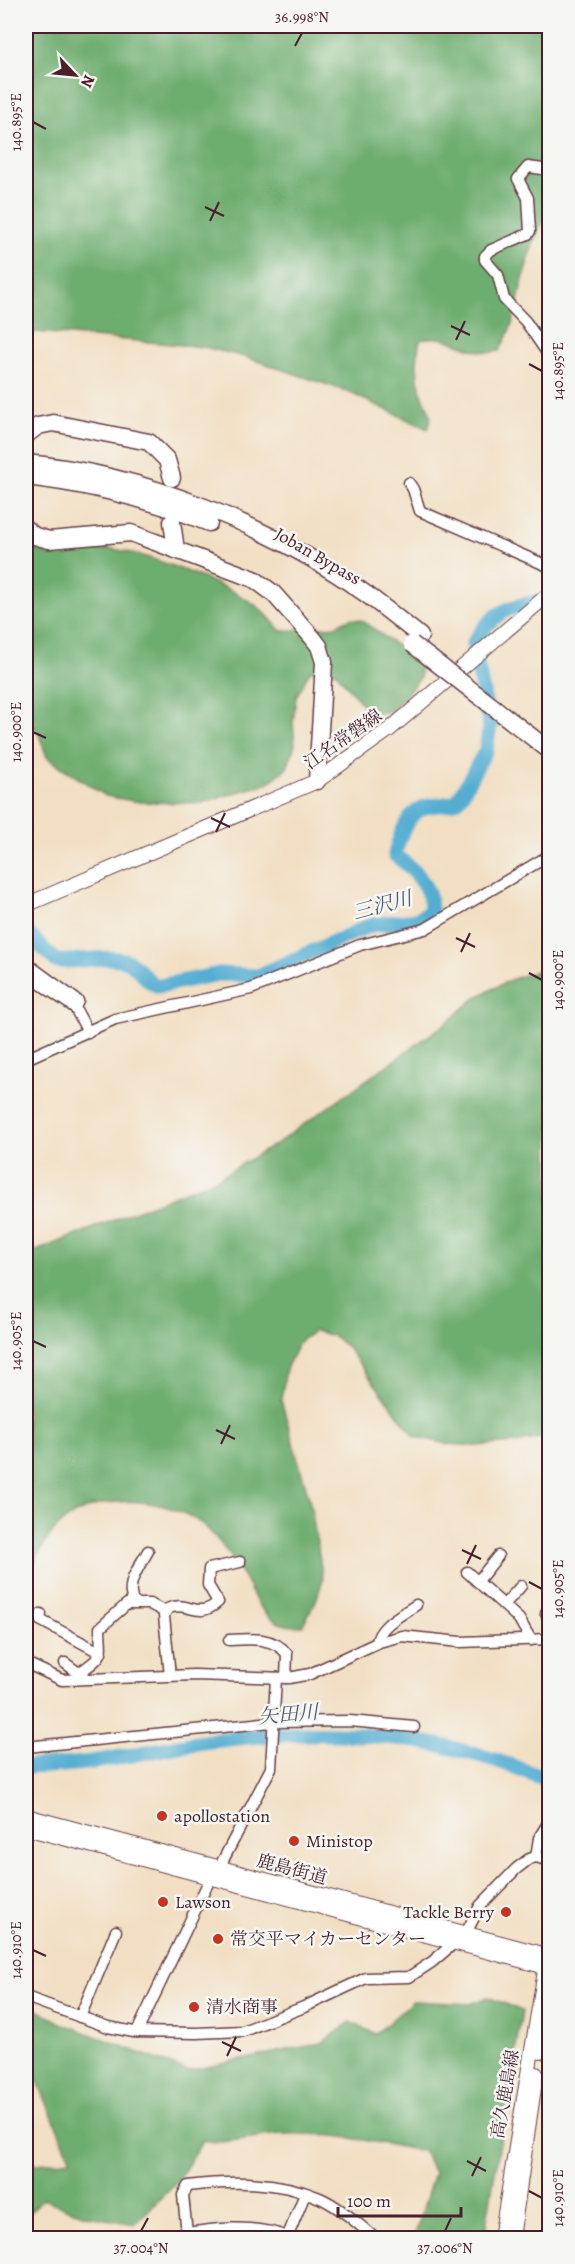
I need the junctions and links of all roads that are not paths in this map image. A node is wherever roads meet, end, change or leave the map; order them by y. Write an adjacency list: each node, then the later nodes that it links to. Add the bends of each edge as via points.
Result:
1 (549, 170): 2 (street, via 528,167 518,179 528,198 530,231 491,250 485,260 498,274 504,299 526,321)
2 (549, 357)
3 (32, 431): 5 (highway, via 33,449); 7 (highway, via 53,423 149,442 167,460)
4 (26, 463): 5 (highway, Joban Bypass)
5 (54, 473): 6 (highway, Joban Bypass); 9 (highway); 15 (highway, Joban Bypass, via 129,482 254,530 365,593)
6 (26, 477)
7 (172, 478)
8 (408, 483): 13 (street, via 420,512)
9 (26, 488)
10 (172, 522): 12 (highway)
11 (26, 529): 12 (highway, via 49,540 131,533)
12 (176, 550): 18 (highway, via 262,585 319,646 325,673)
13 (549, 567)
14 (549, 593): 18 (main road, 江名常磐線, via 390,729)
15 (416, 640): 16 (highway, Joban Bypass); 17 (highway, Joban Bypass, bridge)
16 (549, 737)
17 (549, 751)
18 (317, 781): 20 (main road, 江名常磐線)
19 (549, 855): 24 (street, via 425,929 360,945 251,989 135,1014)
20 (26, 905)
21 (26, 963): 23 (street, via 78,1001)
22 (26, 974): 23 (street)
23 (75, 1008): 24 (street)
24 (88, 1032): 25 (street)
25 (26, 1059)
26 (148, 1551): 32 (street, via 130,1586)
27 (498, 1556): 30 (street)
28 (240, 1562): 36 (street, via 210,1569 208,1585 218,1599 217,1604 197,1612 174,1606)
29 (467, 1572): 30 (street)
30 (478, 1581): 35 (street)
31 (521, 1586): 35 (street)
32 (135, 1603): 36 (street, via 150,1604); 43 (street, via 127,1604 100,1628)
33 (549, 1603): 38 (street)
34 (416, 1605): 42 (street, via 385,1627)
35 (504, 1605): 41 (street, via 526,1628)
36 (165, 1612): 47 (street)
37 (40, 1614): 43 (street, via 40,1620 61,1634)
38 (549, 1620)
39 (549, 1639): 41 (street)
40 (229, 1640): 48 (street, via 262,1640 283,1649 287,1659)
41 (531, 1640): 42 (street, via 460,1642 411,1636)
42 (377, 1643): 48 (street, via 310,1674)
43 (101, 1653): 46 (street)
44 (26, 1663): 46 (street, via 62,1680)
45 (65, 1663): 46 (street)
46 (83, 1676): 47 (street)
47 (170, 1676): 48 (street)
48 (281, 1678): 49 (street)
49 (272, 1722): 50 (street, via 350,1721); 51 (street); 57 (street, via 273,1749 267,1777)
50 (414, 1727)
51 (26, 1747)
52 (26, 1816): 57 (main road)
53 (549, 1820): 55 (street, via 539,1838)
54 (26, 1828): 57 (main road)
55 (536, 1857): 56 (street); 59 (street, via 516,1869 480,1906)
56 (549, 1861)
57 (215, 1872): 59 (main road); 64 (street)
58 (116, 1932): 63 (street)
59 (460, 1937): 60 (main road); 64 (street, via 409,1977 366,1978 243,2031)
60 (548, 1962): 70 (main road, 高久鹿島線)
61 (26, 1997): 63 (street)
62 (549, 2001): 71 (main road, 高久鹿島線)
63 (80, 2017): 64 (street)
64 (137, 2032)
65 (305, 2194): 66 (street, via 234,2181 188,2186 183,2194); 68 (street); 69 (street, via 320,2198)
66 (187, 2234): 67 (street); 68 (street, via 261,2229)
67 (151, 2238)
68 (288, 2238)
69 (375, 2238)
70 (501, 2238)
71 (512, 2238)

